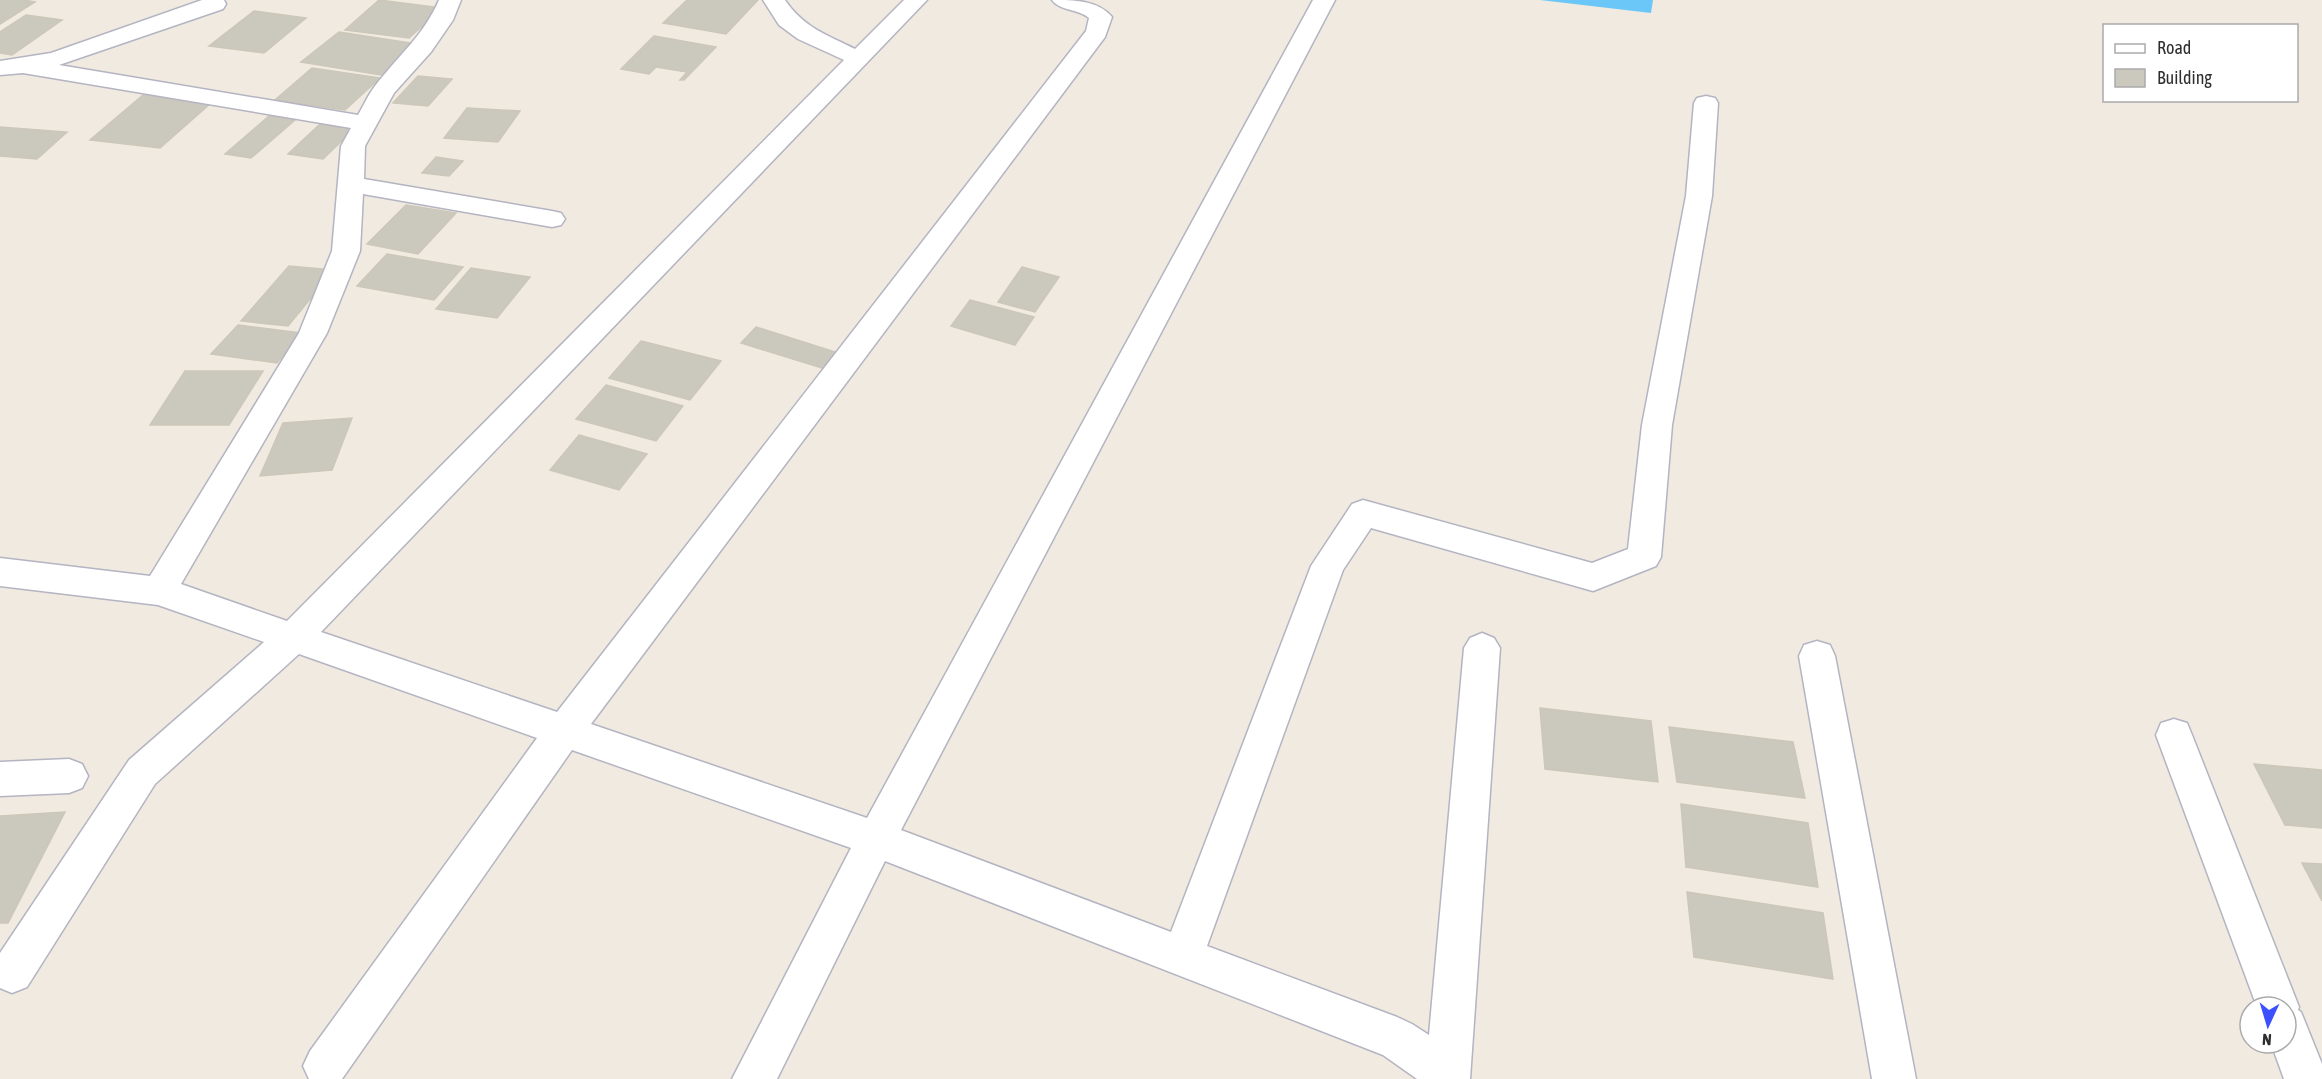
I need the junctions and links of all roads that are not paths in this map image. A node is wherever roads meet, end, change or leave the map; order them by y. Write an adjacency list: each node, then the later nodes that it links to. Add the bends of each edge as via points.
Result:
1 (450, 0): 11 (street, via 442,20 384,90)
2 (774, 0): 7 (street, via 787,20 806,34)
3 (916, 0): 7 (street)
4 (1063, 0): 19 (street, via 1092,9 1101,17 1096,32)
5 (1324, 0): 23 (street)
6 (219, 1): 8 (street, via 78,53)
7 (859, 59): 16 (street)
8 (28, 67): 9 (street); 11 (street)
9 (0, 68)
10 (1706, 103): 24 (street, via 1699,196 1658,426 1644,557 1593,577 1363,513 1328,566)
11 (365, 123): 12 (street, via 353,146)
12 (349, 184): 13 (street); 15 (street, via 346,251 313,333)
13 (552, 219)
14 (0, 572): 15 (street)
15 (159, 591): 16 (street)
16 (294, 637): 19 (street); 25 (street, via 142,772)
17 (1482, 648): 29 (street)
18 (1818, 656): 31 (street)
19 (564, 731): 23 (street); 28 (street)
20 (2174, 735): 26 (street)
21 (69, 776): 22 (street)
22 (0, 779)
23 (876, 839): 24 (street); 30 (street)
24 (1183, 956): 29 (street, via 1397,1039)
25 (12, 972)
26 (2273, 995)
27 (2297, 1055): 32 (street)
28 (325, 1065)
29 (1447, 1076)
30 (754, 1079)
31 (1894, 1079)
32 (2306, 1079)

